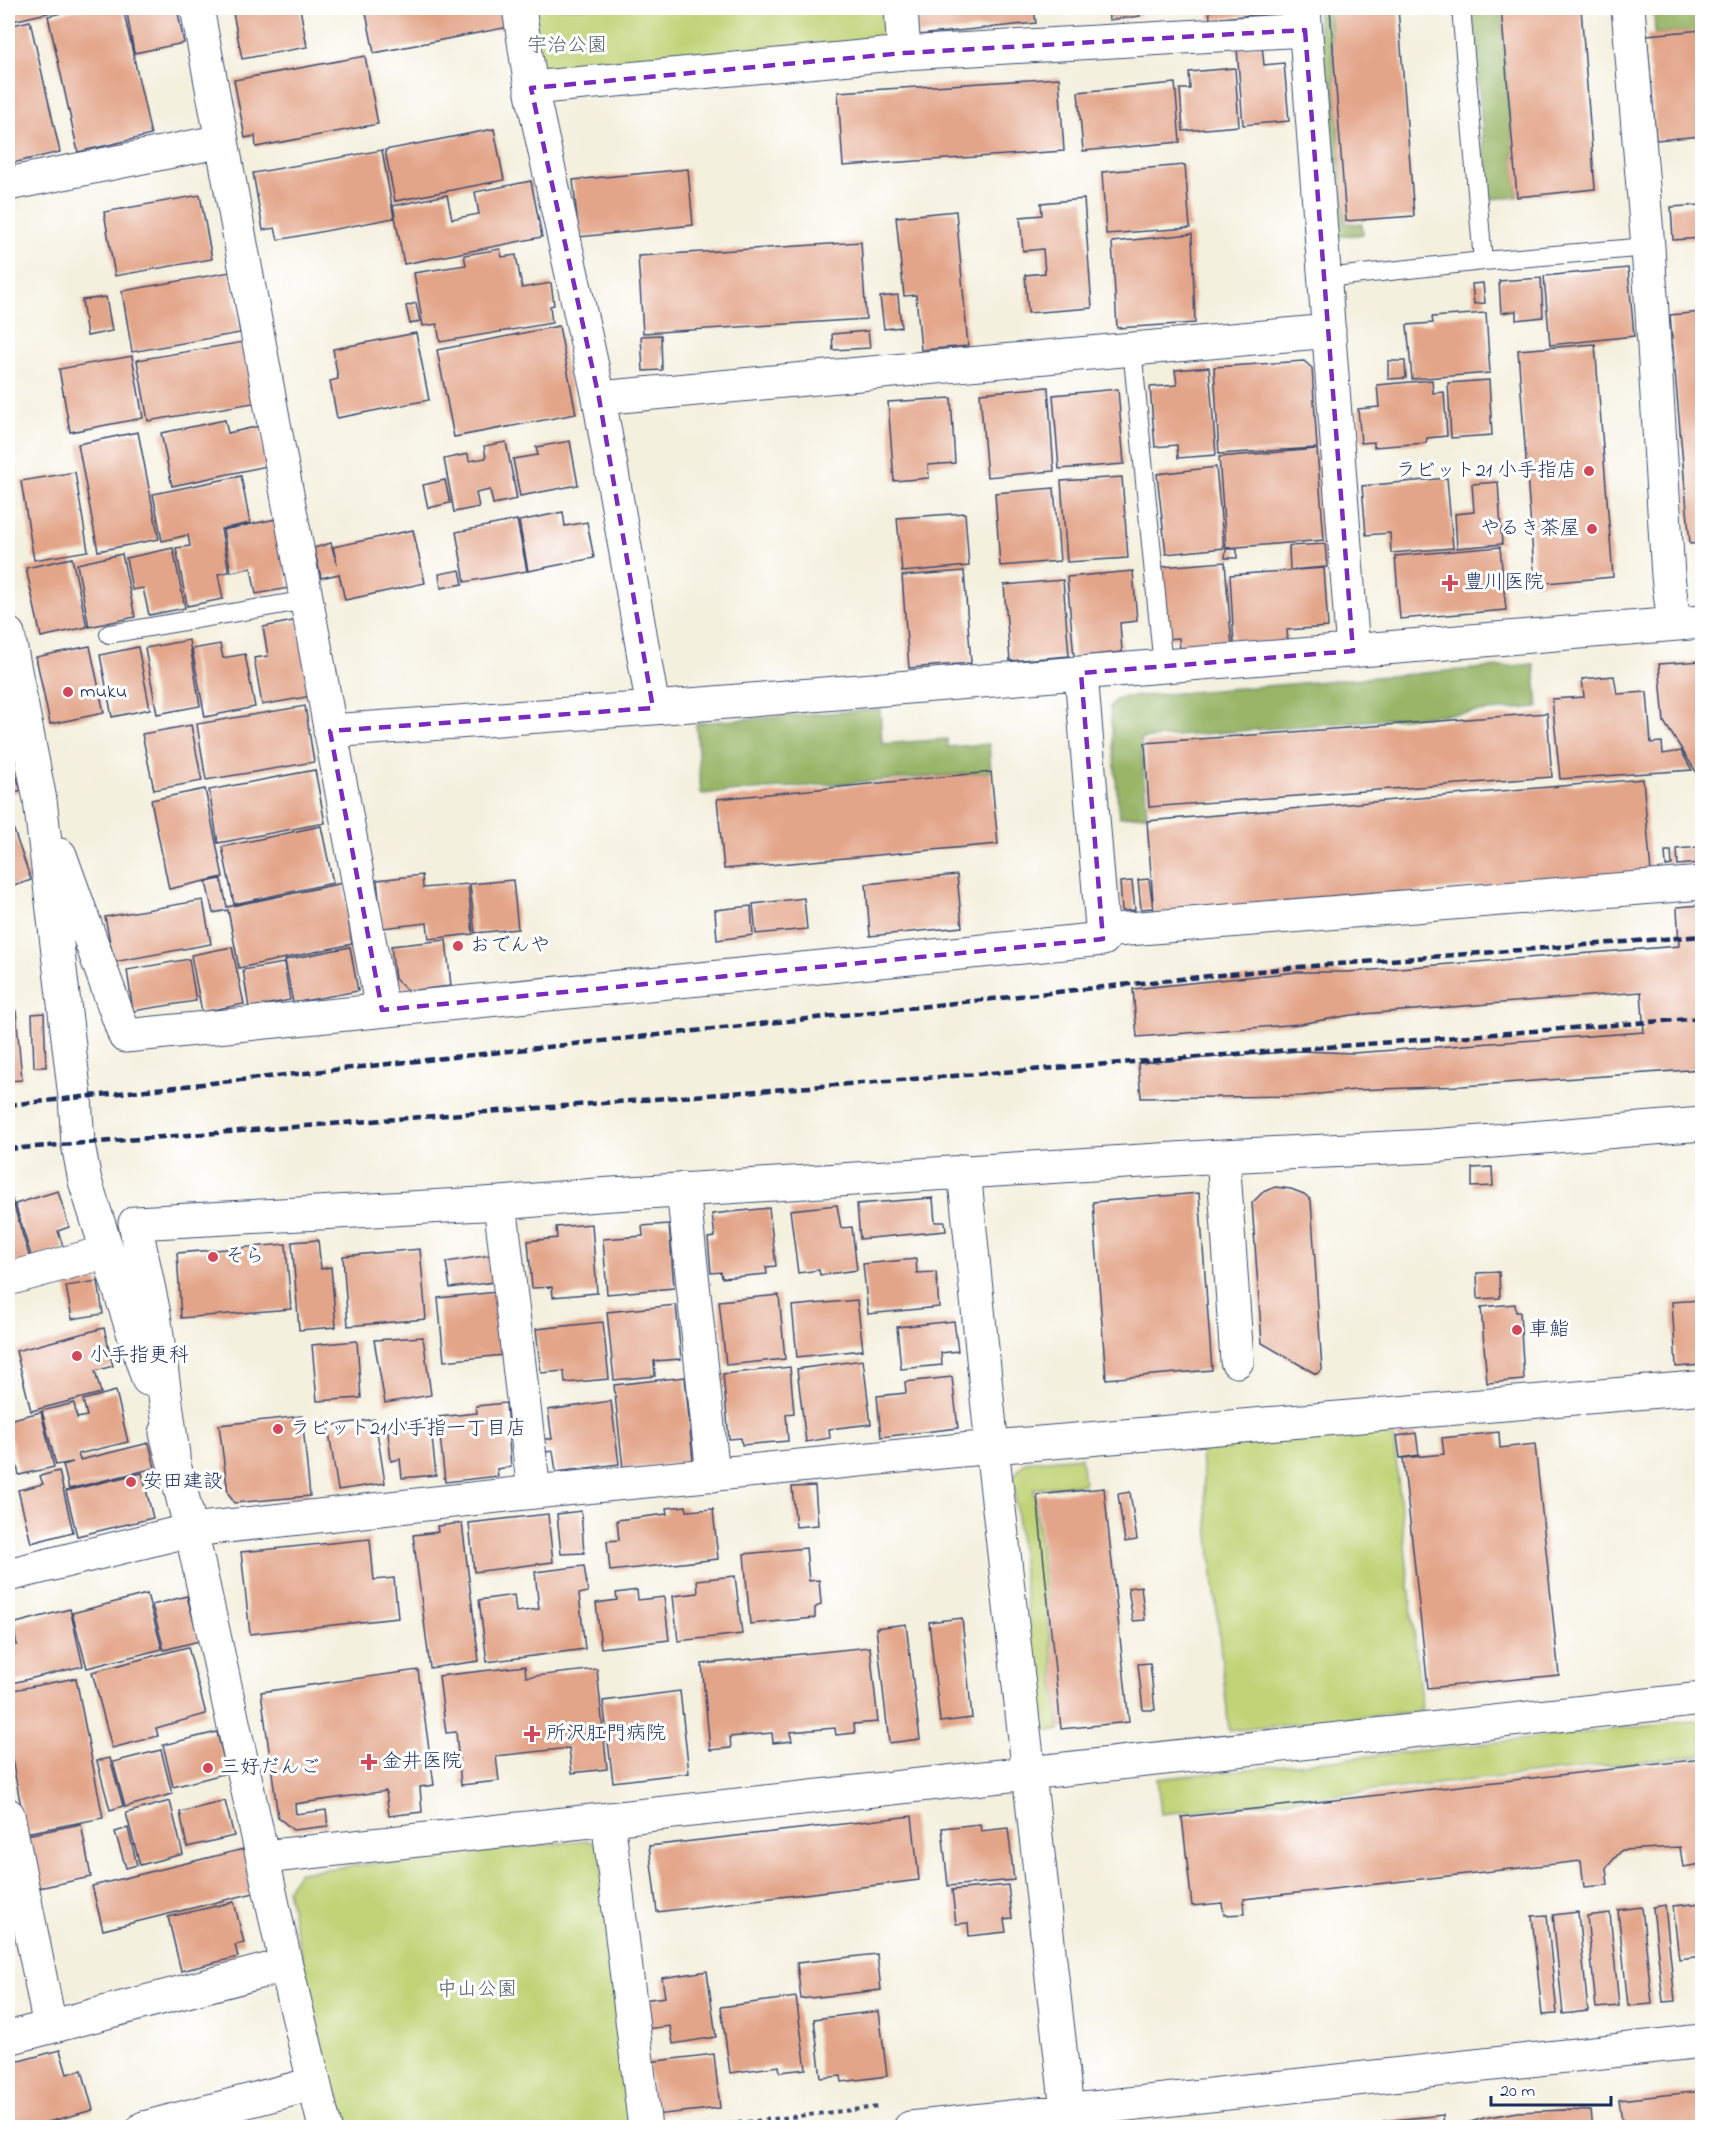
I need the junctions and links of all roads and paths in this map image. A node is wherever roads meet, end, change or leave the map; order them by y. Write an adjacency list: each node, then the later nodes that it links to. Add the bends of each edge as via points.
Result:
1 (197, 8): 9 (street)
2 (519, 8): 8 (street)
3 (901, 8): 7 (street)
4 (1461, 8): 12 (lane)
5 (1628, 8): 11 (street)
6 (1304, 19): 7 (street); 13 (street)
7 (904, 53): 8 (street)
8 (531, 88): 16 (street)
9 (222, 141): 10 (street); 17 (street)
10 (8, 184)
11 (1648, 248): 12 (lane); 18 (street, via 1668,576)
12 (1483, 261): 13 (lane)
13 (1325, 278): 14 (street)
14 (1329, 331): 15 (street); 21 (street)
15 (1132, 348): 16 (street); 22 (lane)
16 (599, 398): 24 (street)
17 (306, 600): 20 (lane); 25 (street)
18 (1688, 623): 21 (street)
19 (8, 634): 26 (street)
20 (109, 634)
21 (1353, 651): 22 (street)
22 (1163, 667): 23 (street)
23 (1082, 673): 24 (street); 28 (street)
24 (653, 708): 25 (street)
25 (330, 731): 29 (street)
26 (40, 800): 29 (street, via 125,1036); 35 (street, via 78,1144)
27 (1702, 883): 28 (street)
28 (1103, 931): 29 (street, via 1103,939)
29 (382, 1010)
30 (1702, 1124): 31 (street, via 1431,1146)
31 (1223, 1156): 32 (street); 37 (street)
32 (964, 1171): 33 (street); 39 (street)
33 (683, 1189): 34 (street); 41 (street)
34 (500, 1203): 40 (street, via 135,1223 154,1314); 42 (street)
35 (106, 1252): 36 (street); 40 (street)
36 (8, 1279)
37 (1237, 1361)
38 (1702, 1389): 39 (street)
39 (992, 1447): 41 (street); 46 (street)
40 (173, 1455): 43 (street)
41 (713, 1475): 42 (street)
42 (534, 1492): 43 (street)
43 (192, 1530): 44 (street); 49 (street)
44 (8, 1575)
45 (1702, 1699): 46 (street)
46 (1029, 1772): 48 (street); 55 (street)
47 (8, 1815): 51 (street)
48 (608, 1819): 49 (street); 58 (street)
49 (264, 1857): 50 (street)
50 (286, 1965): 51 (street); 54 (street)
51 (50, 2027): 52 (street)
52 (8, 2038)
53 (1702, 2041): 55 (street)
54 (313, 2084): 56 (street); 57 (street)
55 (1068, 2119): 59 (street)
56 (144, 2127)
57 (325, 2127)
58 (645, 2127)
59 (910, 2127)

